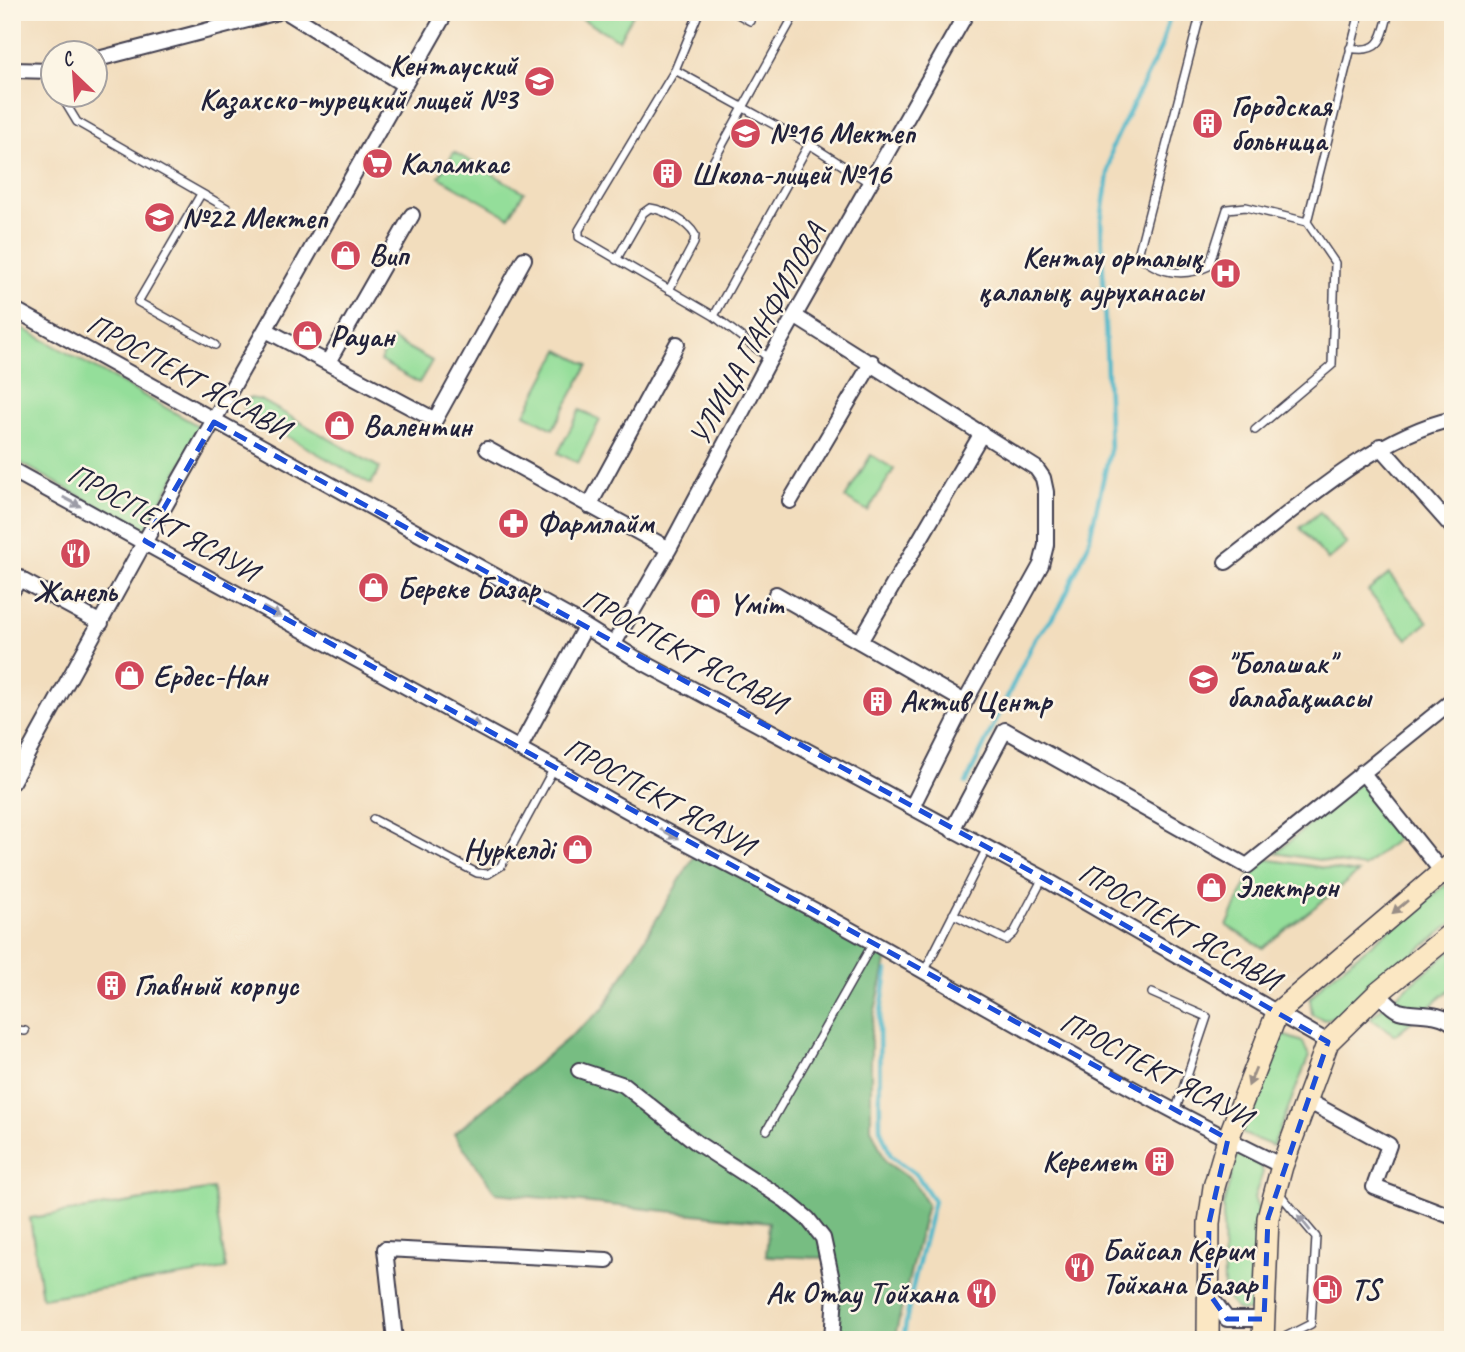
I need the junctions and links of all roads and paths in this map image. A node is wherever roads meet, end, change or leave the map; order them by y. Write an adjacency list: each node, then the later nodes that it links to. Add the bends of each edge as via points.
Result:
1 (278, 12): 13 (street)
2 (287, 12): 17 (street)
3 (446, 12): 17 (street)
4 (699, 12): 16 (lane)
5 (734, 12): 11 (lane)
6 (796, 12): 18 (lane)
7 (967, 12): 22 (street, УЛИЦА ПАНФИЛОВА)
8 (1202, 12): 26 (lane, via 1138,255 1160,270 1193,273 1209,267 1227,209 1246,207)
9 (1360, 12): 12 (lane)
10 (1389, 12): 12 (lane, via 1385,33 1376,45 1365,51)
11 (750, 21)
12 (1350, 48): 26 (lane)
13 (108, 56)
14 (12, 69): 15 (street)
15 (38, 70)
16 (675, 70): 18 (lane); 28 (lane, via 579,230 583,241)
17 (403, 84): 33 (street)
18 (743, 107): 20 (lane); 21 (lane)
19 (68, 108): 23 (lane, via 77,122)
20 (809, 144): 22 (lane); 31 (lane)
21 (709, 169)
22 (870, 183): 32 (street, УЛИЦА ПАНФИЛОВА)
23 (201, 194): 24 (lane); 35 (lane, via 138,302)
24 (227, 208)
25 (412, 215): 37 (street)
26 (1307, 222): 41 (lane, via 1335,263 1332,365)
27 (524, 259): 37 (street, via 435,420)
28 (616, 260): 29 (lane); 29 (lane, via 643,213 659,209 695,235)
29 (669, 290): 31 (lane)
30 (12, 308): 40 (street, ПРОСПЕКТ ЯССАВИ)
31 (714, 316): 36 (lane)
32 (796, 317): 36 (street, УЛИЦА ПАНФИЛОВА); 38 (street)
33 (266, 330): 37 (street); 40 (street)
34 (677, 344): 47 (street)
35 (215, 345)
36 (771, 359): 50 (street, УЛИЦА ПАНФИЛОВА)
37 (328, 362)
38 (872, 362): 42 (street); 46 (street)
39 (1453, 419): 43 (street)
40 (214, 422): 49 (street); 55 (street, ПРОСПЕКТ ЯССАВИ)
41 (1255, 430)
42 (982, 433): 56 (street); 59 (street, via 1036,468 1043,478 1046,545 1041,565)
43 (1380, 446): 48 (street); 51 (street)
44 (487, 449): 47 (street)
45 (12, 470): 49 (street, ПРОСПЕКТ ЯСАУИ, one-way to 49)
46 (790, 501)
47 (589, 506): 50 (street)
48 (1453, 528)
49 (145, 541): 54 (street); 60 (street, ПРОСПЕКТ ЯСАУИ, one-way to 60)
50 (669, 549): 57 (street, УЛИЦА ПАНФИЛОВА)
51 (1226, 562)
52 (15, 581): 54 (street)
53 (776, 594): 56 (street)
54 (102, 623): 61 (street)
55 (585, 627): 57 (street, ПРОСПЕКТ ЯССАВИ); 60 (street)
56 (861, 640): 59 (street)
57 (614, 645): 65 (street, ПРОСПЕКТ ЯССАВИ)
58 (1453, 700): 63 (street)
59 (965, 702): 65 (street)
60 (519, 749): 62 (street, ПРОСПЕКТ ЯСАУИ)
61 (16, 765): 64 (street)
62 (554, 768): 66 (lane, via 501,866 488,874 477,873); 73 (street, ПРОСПЕКТ ЯСАУИ, one-way to 73)
63 (1362, 772): 67 (street, via 1247,866 1005,730); 69 (street)
64 (12, 782)
65 (912, 807): 67 (street, ПРОСПЕКТ ЯССАВИ)
66 (373, 819)
67 (951, 830): 68 (street, ПРОСПЕКТ ЯССАВИ)
68 (987, 849): 70 (street, ПРОСПЕКТ ЯССАВИ); 71 (lane)
69 (1447, 868): 77 (main road, one-way to 77)
70 (1044, 878): 71 (lane, via 1006,940); 77 (street, ПРОСПЕКТ ЯССАВИ)
71 (953, 914): 74 (lane)
72 (1453, 932): 76 (main road)
73 (874, 943): 74 (street, ПРОСПЕКТ ЯСАУИ); 85 (lane)
74 (924, 973): 84 (street, ПРОСПЕКТ ЯСАУИ)
75 (1152, 993): 84 (lane, via 1207,1017)
76 (1378, 993): 78 (street, via 1396,1010); 81 (main road)
77 (1277, 1013): 81 (street, ПРОСПЕКТ ЯССАВИ); 86 (main road, one-way to 86)
78 (1453, 1024)
79 (12, 1029): 80 (lane)
80 (25, 1031)
81 (1328, 1042): 83 (main road)
82 (579, 1070): 94 (street, via 624,1085 697,1143 808,1219 823,1238 835,1294)
83 (1306, 1100): 87 (main road); 89 (street, via 1389,1145 1374,1187)
84 (1175, 1112): 86 (street, ПРОСПЕКТ ЯСАУИ)
85 (767, 1130)
86 (1228, 1139): 87 (street, ПРОСПЕКТ ЯСАУИ); 91 (main road, via 1209,1223)
87 (1282, 1166): 88 (main road)
88 (1275, 1189): 92 (main road, via 1268,1218); 96 (lane, one-way to 88, via 1311,1324 1316,1237)
89 (1453, 1217)
90 (607, 1260): 93 (street, via 385,1250)
91 (1208, 1292): 92 (street, via 1227,1319); 95 (main road)
92 (1263, 1329)
93 (395, 1340)
94 (832, 1340)
95 (1208, 1340)
96 (1279, 1340)

